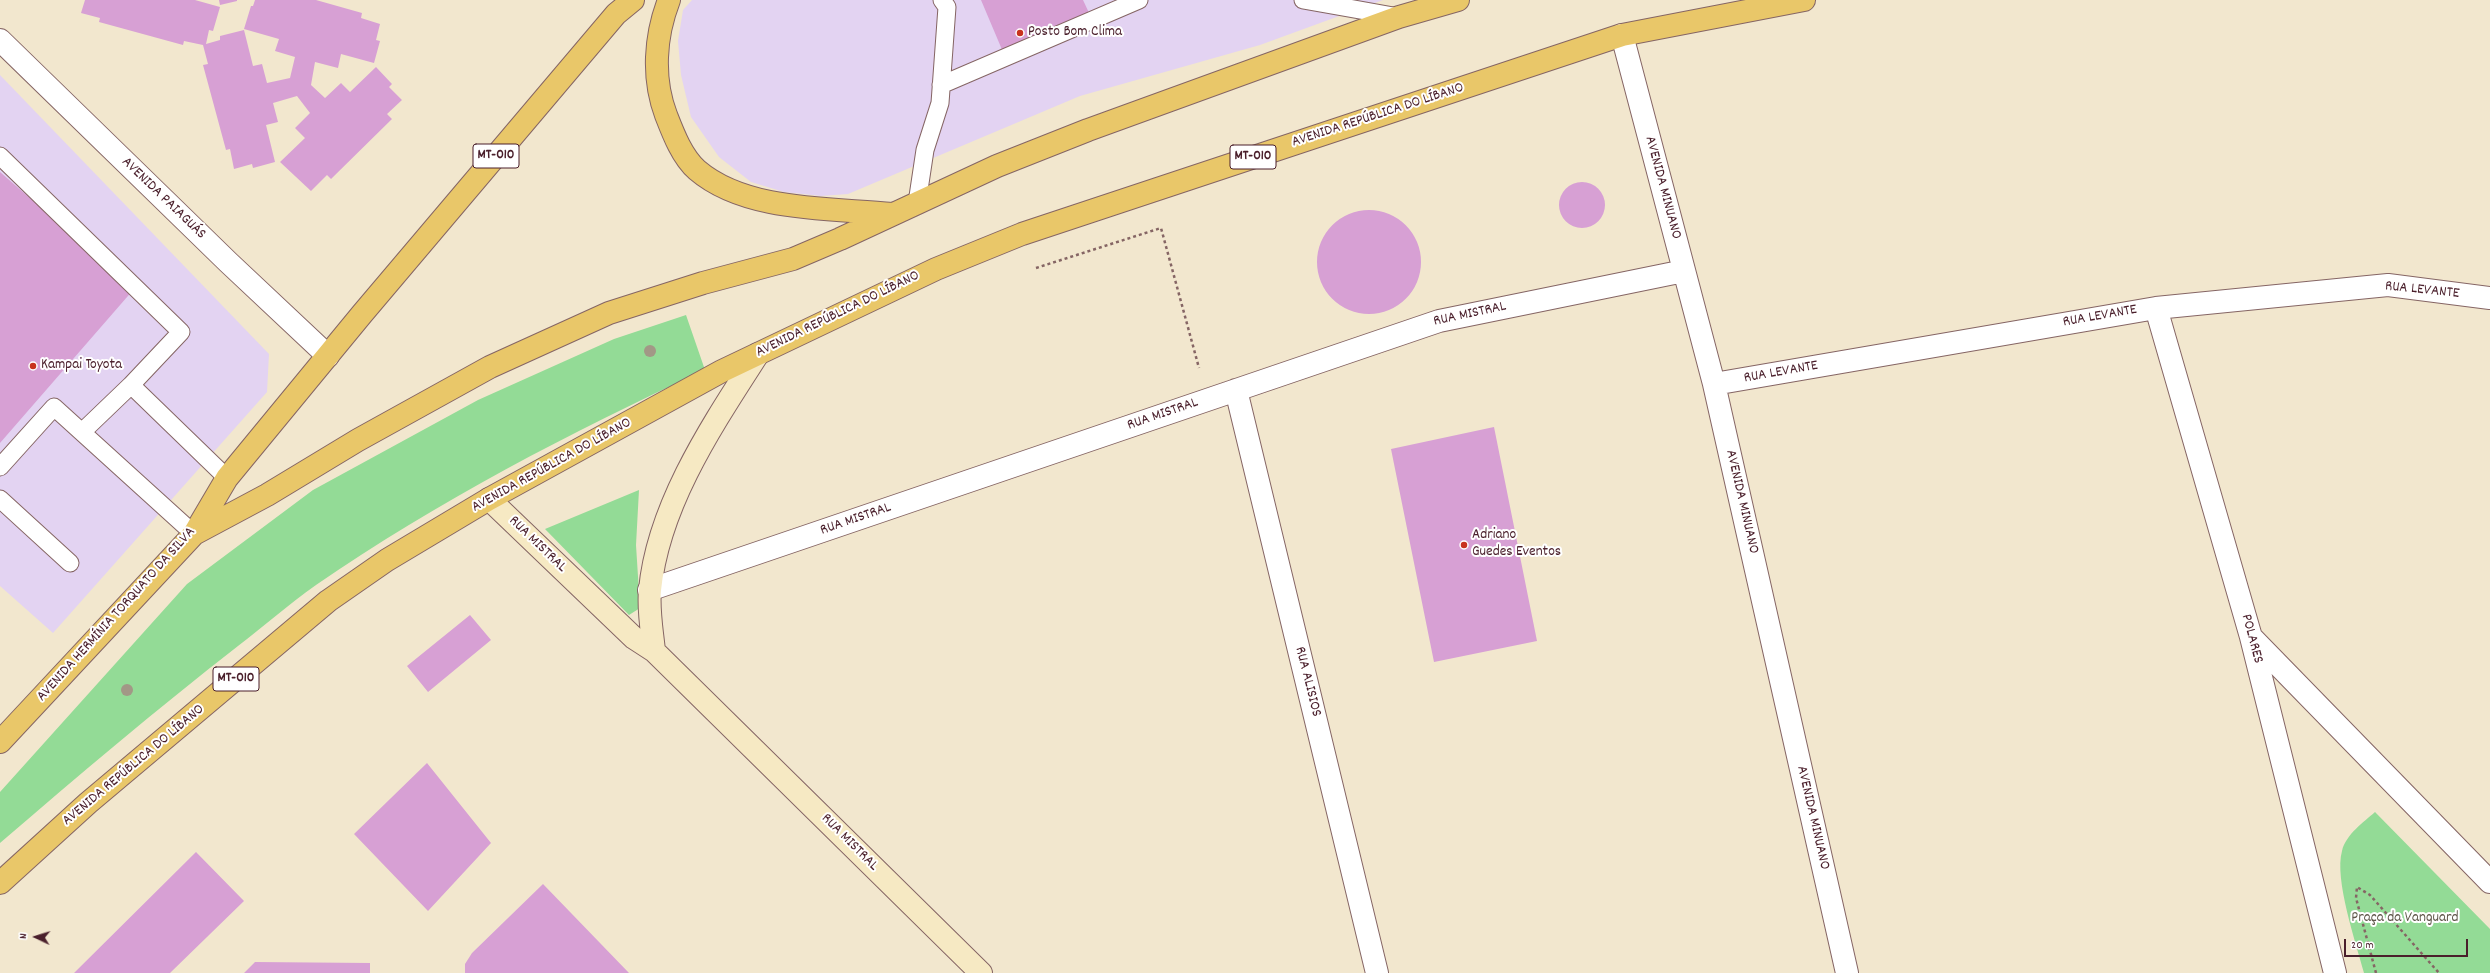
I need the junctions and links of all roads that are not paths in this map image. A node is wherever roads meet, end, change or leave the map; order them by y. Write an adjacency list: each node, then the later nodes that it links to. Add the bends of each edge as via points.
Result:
1 (633, 0): 19 (main road, AVENIDA HERMÍNIA TORQUATO DA SILVA / MT-010, via 616,14)
2 (669, 0): 14 (main road, via 660,22 656,69 662,103 675,138 697,170 733,192 764,202)
3 (942, 0): 11 (lane, via 947,7)
4 (1139, 0): 11 (lane)
5 (1303, 0): 8 (lane)
6 (1458, 0): 8 (main road)
7 (1804, 0): 9 (main road, AVENIDA REPÚBLICA DO LÍBANO / MT-010)
8 (1400, 17): 13 (main road, via 1088,130 997,166)
9 (1622, 35): 15 (street, AVENIDA MINUANO); 18 (main road, AVENIDA REPÚBLICA DO LÍBANO / MT-010, via 1022,234 936,269)
10 (0, 40): 19 (street, AVENIDA PAIAGUÁS)
11 (941, 85): 13 (lane, via 940,103 925,150)
12 (0, 156): 21 (lane, via 181,332)
13 (917, 203): 14 (main road)
14 (892, 214): 28 (main road, via 840,240 793,259 702,283 609,313 490,367)
15 (1684, 271): 20 (street, AVENIDA MINUANO); 22 (street, RUA MISTRAL, via 1439,321)
16 (2490, 298): 17 (street, RUA LEVANTE, via 2388,285)
17 (2156, 308): 20 (street, RUA LEVANTE); 31 (street, POLARES)
18 (758, 354): 27 (main road, AVENIDA REPÚBLICA DO LÍBANO / MT-010); 30 (street, via 691,466 663,533)
19 (328, 356): 25 (main road, AVENIDA HERMÍNIA TORQUATO DA SILVA / MT-010)
20 (1714, 384): 38 (street, AVENIDA MINUANO)
21 (131, 385): 23 (lane); 25 (lane)
22 (1236, 390): 30 (street, RUA MISTRAL); 37 (street, RUA ALISIOS)
23 (82, 432): 24 (lane, via 54,407); 28 (lane)
24 (0, 467)
25 (227, 478): 28 (main road, AVENIDA HERMÍNIA TORQUATO DA SILVA / MT-010)
26 (0, 499): 29 (lane)
27 (489, 500): 32 (street, RUA MISTRAL, via 634,638); 35 (main road, AVENIDA REPÚBLICA DO LÍBANO / MT-010, via 387,560 328,601 88,803)
28 (194, 534): 33 (main road, AVENIDA HERMÍNIA TORQUATO DA SILVA / MT-010)
29 (70, 563)
30 (650, 590): 32 (street)
31 (2250, 637): 34 (street); 39 (street, POLARES)
32 (654, 651): 36 (street, RUA MISTRAL)
33 (0, 742)
34 (2490, 882)
35 (0, 883)
36 (981, 973)
37 (1377, 973)
38 (1847, 973)
39 (2335, 973)

